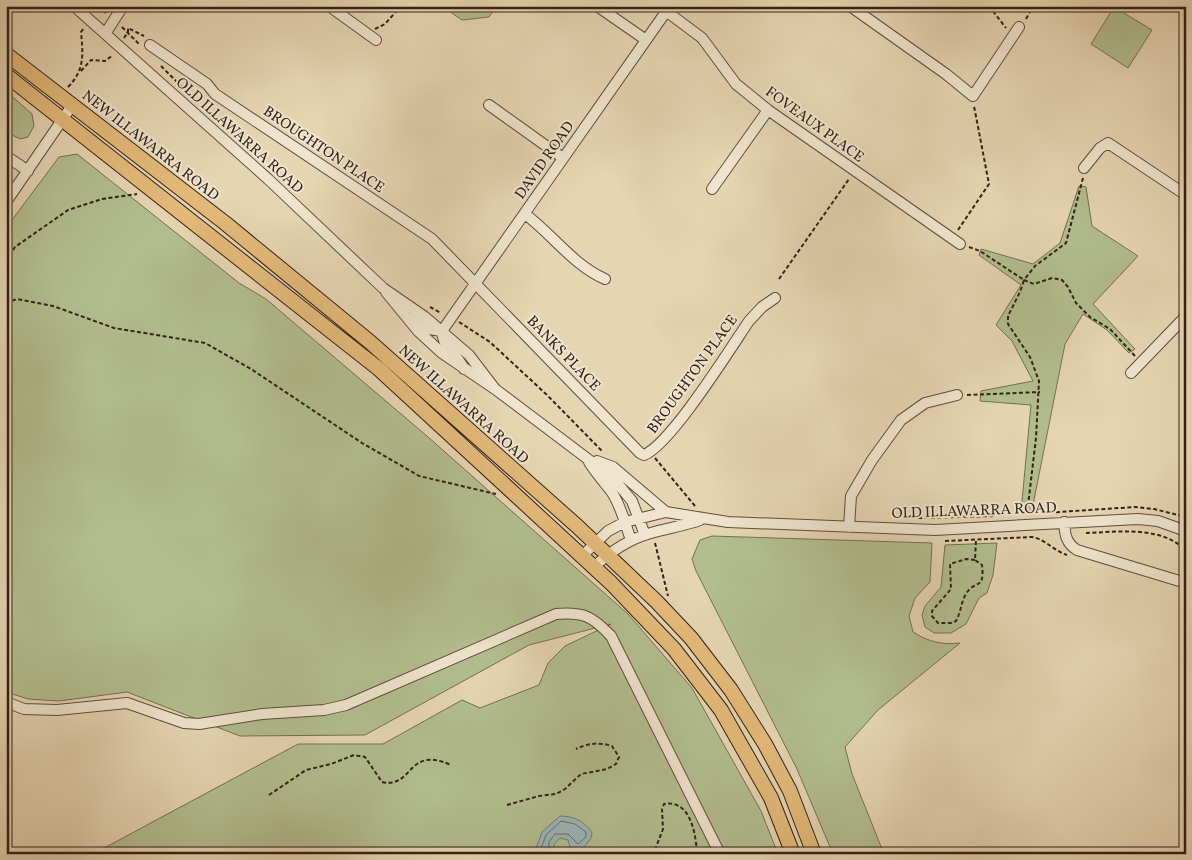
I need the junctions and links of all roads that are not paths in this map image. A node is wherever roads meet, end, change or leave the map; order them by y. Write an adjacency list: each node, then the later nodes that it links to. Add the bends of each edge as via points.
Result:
1 (74, 6): 8 (street, OLD ILLAWARRA ROAD)
2 (124, 6): 8 (street)
3 (329, 6): 9 (street)
4 (597, 6): 10 (street)
5 (850, 6): 7 (street, via 972,96)
6 (668, 8): 10 (street, DAVID ROAD); 16 (street, FOVEAUX PLACE, via 702,38 736,84)
7 (1019, 27)
8 (105, 34): 29 (street, OLD ILLAWARRA ROAD, via 268,179)
9 (373, 37)
10 (646, 40): 19 (street, DAVID ROAD)
11 (145, 46): 28 (street, BROUGHTON PLACE, via 207,84 215,94 432,239)
12 (6, 54): 14 (highway, NEW ILLAWARRA ROAD)
13 (6, 75): 17 (highway, NEW ILLAWARRA ROAD)
14 (73, 104): 17 (street); 49 (highway, NEW ILLAWARRA ROAD, via 370,342)
15 (489, 105): 19 (street)
16 (768, 110): 22 (street); 26 (street, FOVEAUX PLACE)
17 (63, 119): 21 (street); 51 (highway, NEW ILLAWARRA ROAD, via 379,369)
18 (6, 156): 21 (street)
19 (563, 158): 25 (street, DAVID ROAD)
20 (1084, 168): 23 (street, via 1108,143)
21 (28, 171): 24 (street)
22 (712, 189)
23 (1186, 195)
24 (6, 202)
25 (525, 214): 27 (street, via 582,266); 28 (street, DAVID ROAD)
26 (958, 242)
27 (605, 279)
28 (475, 283): 33 (street, DAVID ROAD); 38 (street, BANKS PLACE)
29 (383, 288): 31 (street, OLD ILLAWARRA ROAD); 33 (street, OLD ILLAWARRA ROAD, via 408,303)
30 (775, 298): 38 (street, BROUGHTON PLACE, via 749,321 677,425 650,453 644,455)
31 (400, 311): 33 (street, via 429,329); 34 (street, OLD ILLAWARRA ROAD, via 424,337)
32 (1186, 316): 35 (street)
33 (442, 331): 34 (street, via 444,344 459,357); 36 (street, OLD ILLAWARRA ROAD, via 469,355)
34 (464, 369): 36 (street, OLD ILLAWARRA ROAD)
35 (1131, 373)
36 (495, 389): 39 (street, OLD ILLAWARRA ROAD)
37 (957, 395): 45 (street, via 925,404 900,420 851,496)
38 (631, 446)
39 (587, 456): 40 (street, OLD ILLAWARRA ROAD, via 613,467); 42 (street, OLD ILLAWARRA ROAD, via 624,490); 43 (street, OLD ILLAWARRA ROAD, via 597,476 611,492)
40 (666, 512): 41 (street, OLD ILLAWARRA ROAD); 42 (street, OLD ILLAWARRA ROAD)
41 (699, 515): 45 (street, OLD ILLAWARRA ROAD); 47 (street, OLD ILLAWARRA ROAD, via 681,528)
42 (639, 518): 43 (street, OLD ILLAWARRA ROAD); 47 (street, OLD ILLAWARRA ROAD)
43 (625, 522): 48 (street, OLD ILLAWARRA ROAD); 49 (street, OLD ILLAWARRA ROAD)
44 (1064, 522): 45 (street, OLD ILLAWARRA ROAD, via 935,530); 46 (street, OLD ILLAWARRA ROAD, via 1151,520); 53 (street, via 1065,536 1077,550)
45 (850, 527)
46 (1186, 531)
47 (645, 535): 48 (street, OLD ILLAWARRA ROAD)
48 (631, 540): 50 (street, OLD ILLAWARRA ROAD)
49 (596, 543): 50 (highway, NEW ILLAWARRA ROAD); 51 (street, OLD ILLAWARRA ROAD)
50 (607, 554): 52 (street, OLD ILLAWARRA ROAD); 57 (highway, NEW ILLAWARRA ROAD, via 691,638 731,690 790,791)
51 (582, 556): 52 (highway, NEW ILLAWARRA ROAD)
52 (594, 567): 56 (highway, NEW ILLAWARRA ROAD, via 674,649 721,710 771,798)
53 (1186, 583)
54 (6, 702): 55 (street, via 24,709 56,710 127,703 184,723 199,724 262,714 324,710 346,705 556,614 575,612 595,619 611,636)
55 (720, 854)
56 (793, 854)
57 (814, 854)

